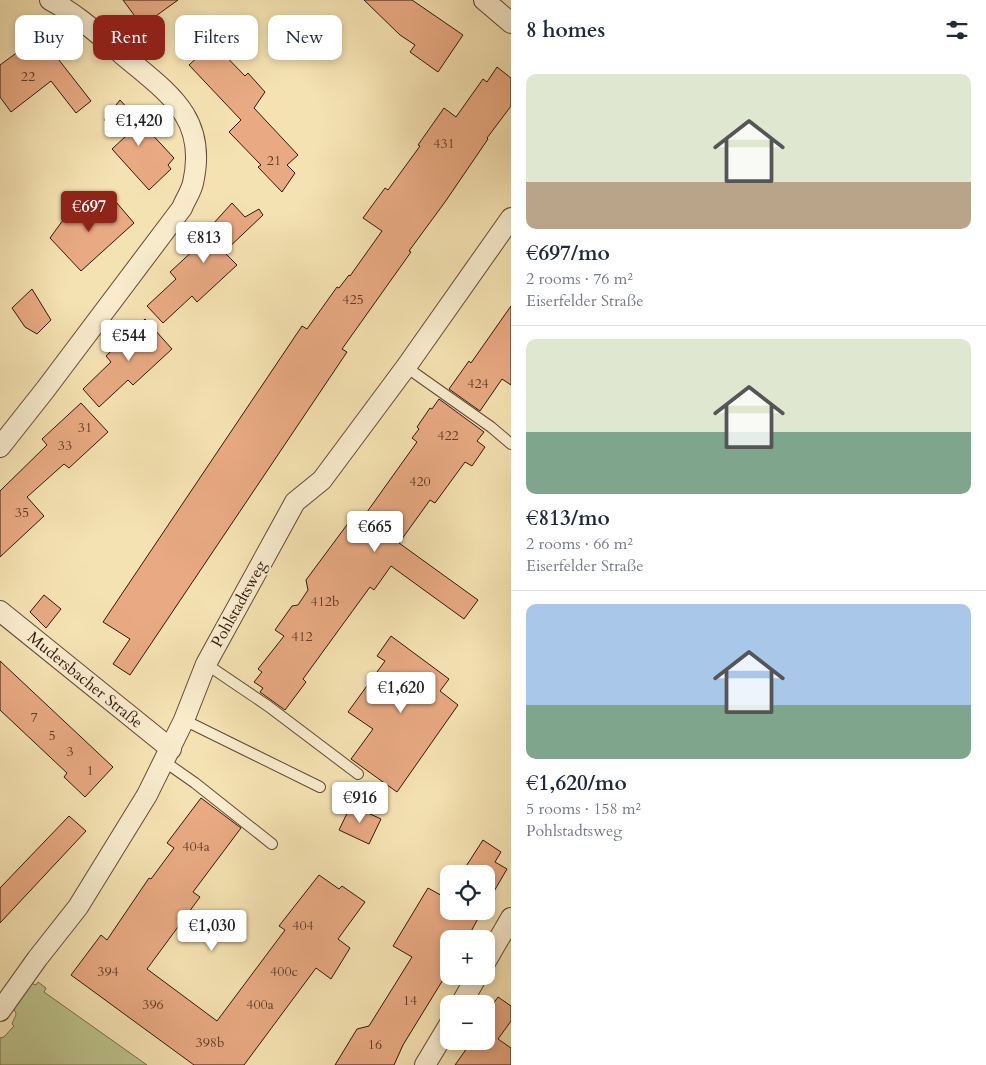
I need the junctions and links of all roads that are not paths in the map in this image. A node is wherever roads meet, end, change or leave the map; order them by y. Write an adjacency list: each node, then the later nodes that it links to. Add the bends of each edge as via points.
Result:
1 (50, 0): 7 (street, via 72,12 168,93 185,112 193,132 196,159 193,185 182,208)
2 (484, 0): 3 (street)
3 (511, 23)
4 (511, 218): 5 (street, Pohlstadtsweg)
5 (406, 367): 6 (lane); 9 (street, Pohlstadtsweg, via 322,480 295,502)
6 (511, 444)
7 (0, 447)
8 (0, 611): 11 (street, Mudersbacher Straße)
9 (206, 664): 10 (street, Pohlstadtsweg); 12 (lane)
10 (184, 720): 11 (street, Pohlstadtsweg); 13 (lane)
11 (168, 755): 14 (lane, via 195,783); 17 (street, Pohlstadtsweg, via 148,795 78,907)
12 (358, 774)
13 (320, 787)
14 (272, 844)
15 (511, 918): 16 (street)
16 (495, 945)
17 (0, 1011)
18 (440, 1040): 19 (street)
19 (425, 1065)

